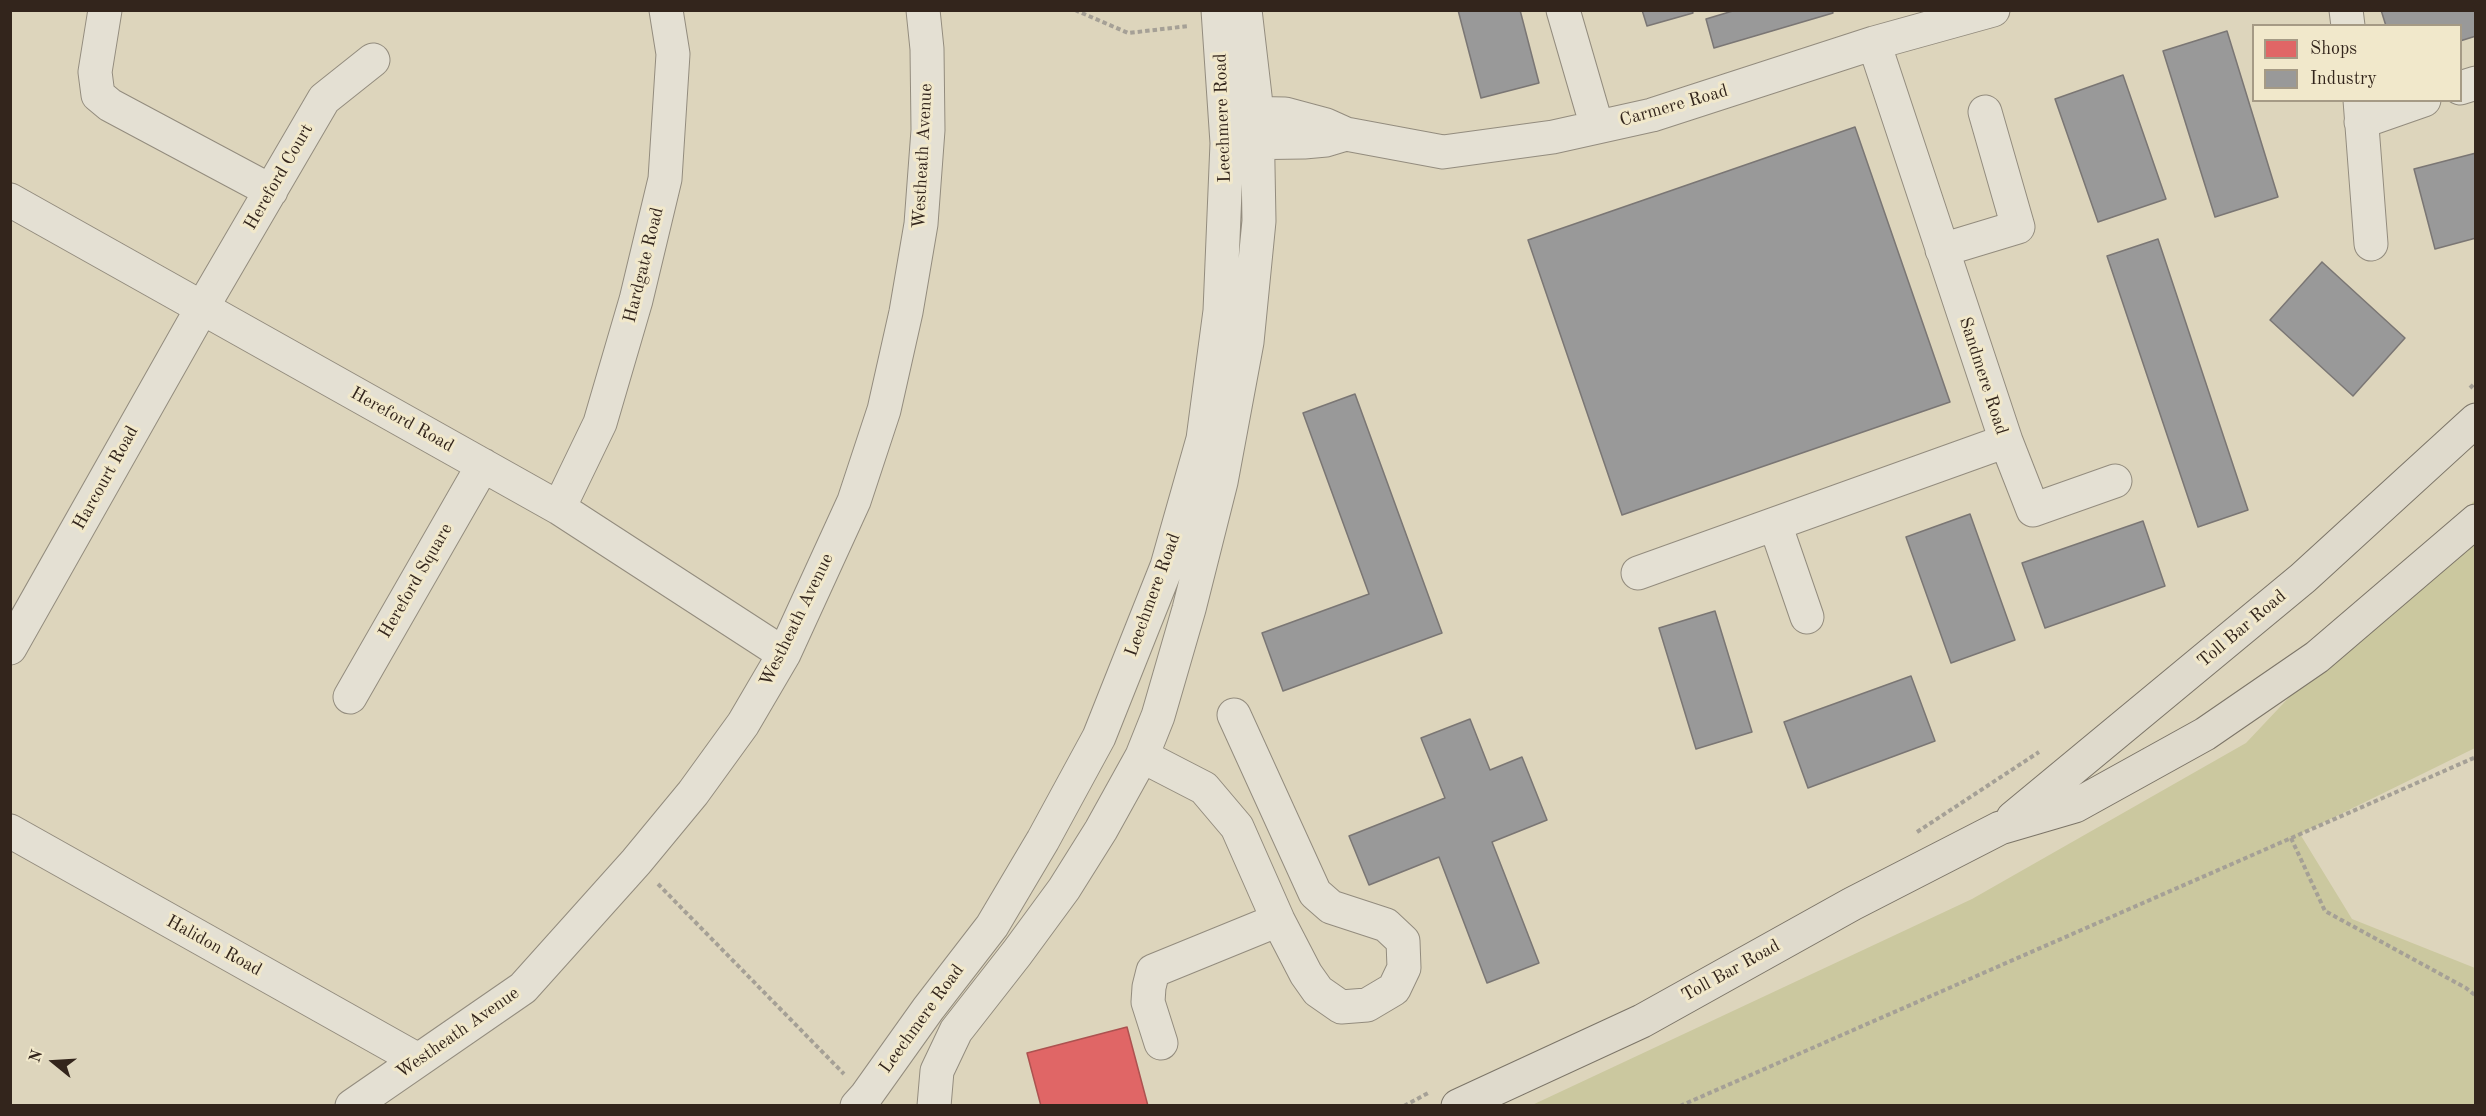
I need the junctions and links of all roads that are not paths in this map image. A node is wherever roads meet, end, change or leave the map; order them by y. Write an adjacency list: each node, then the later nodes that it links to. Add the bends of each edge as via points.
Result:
1 (105, 10): 14 (street, via 95,72 98,95)
2 (666, 10): 23 (street, Hardgate Road, via 673,54 665,179 636,300 600,423)
3 (923, 10): 29 (street, Westheath Avenue, via 928,130 921,224 906,312 884,410 854,501)
4 (1563, 10): 12 (street)
5 (1993, 10): 7 (street, Carmere Road)
6 (1228, 14): 13 (street, Leechmere Road)
7 (1874, 43): 12 (street, Carmere Road, via 1652,115); 17 (street, Sandmere Road)
8 (373, 60): 14 (street, Hereford Court, via 324,99)
9 (2413, 102): 10 (street)
10 (2361, 111): 16 (street)
11 (1985, 112): 17 (street, via 2018,227)
12 (1597, 127): 13 (street, Carmere Road, via 1443,152 1346,134 1303,118)
13 (1242, 128): 32 (street, Leechmere Road, via 1258,232 1247,342 1189,609 1158,716); 39 (street, Leechmere Road, via 1203,439 1167,566 1100,737 1043,840 992,926)
14 (271, 191): 18 (street, Hereford Court)
15 (10, 200): 18 (street, Hereford Road)
16 (2371, 244)
17 (1942, 250): 20 (street, Sandmere Road)
18 (202, 308): 21 (street, Hereford Road); 28 (street, Harcourt Road)
19 (2472, 405): 33 (main road, Toll Bar Road, via 2303,578)
20 (2006, 441): 22 (street, via 2033,510); 25 (street, Sandmere Road)
21 (483, 465): 23 (street, Hereford Road); 30 (street, Hereford Square)
22 (2115, 481)
23 (559, 508): 29 (street, Hereford Road)
24 (2475, 521): 33 (main road, Toll Bar Road, via 2318,657 2205,734 2075,806)
25 (1775, 524): 26 (street, Sandmere Road); 27 (street)
26 (1638, 573)
27 (1807, 616)
28 (10, 648)
29 (784, 654): 37 (street, Westheath Avenue, via 693,793 523,988)
30 (350, 697)
31 (1234, 715): 35 (street, via 1315,893 1331,907 1386,925 1403,941 1404,968 1394,989 1367,1005 1341,1007 1318,991)
32 (1142, 756): 35 (street, via 1204,788 1237,828); 41 (street, Leechmere Road, via 1064,889 956,1031 937,1071)
33 (2000, 828): 38 (main road, Toll Bar Road, via 1852,904 1642,1021)
34 (10, 831): 37 (street, Halidon Road)
35 (1278, 920): 36 (street, via 1153,971 1148,1002)
36 (1161, 1043)
37 (418, 1060): 40 (street, Westheath Avenue)
38 (1447, 1098)
39 (862, 1101)
40 (352, 1106)
41 (934, 1106)

